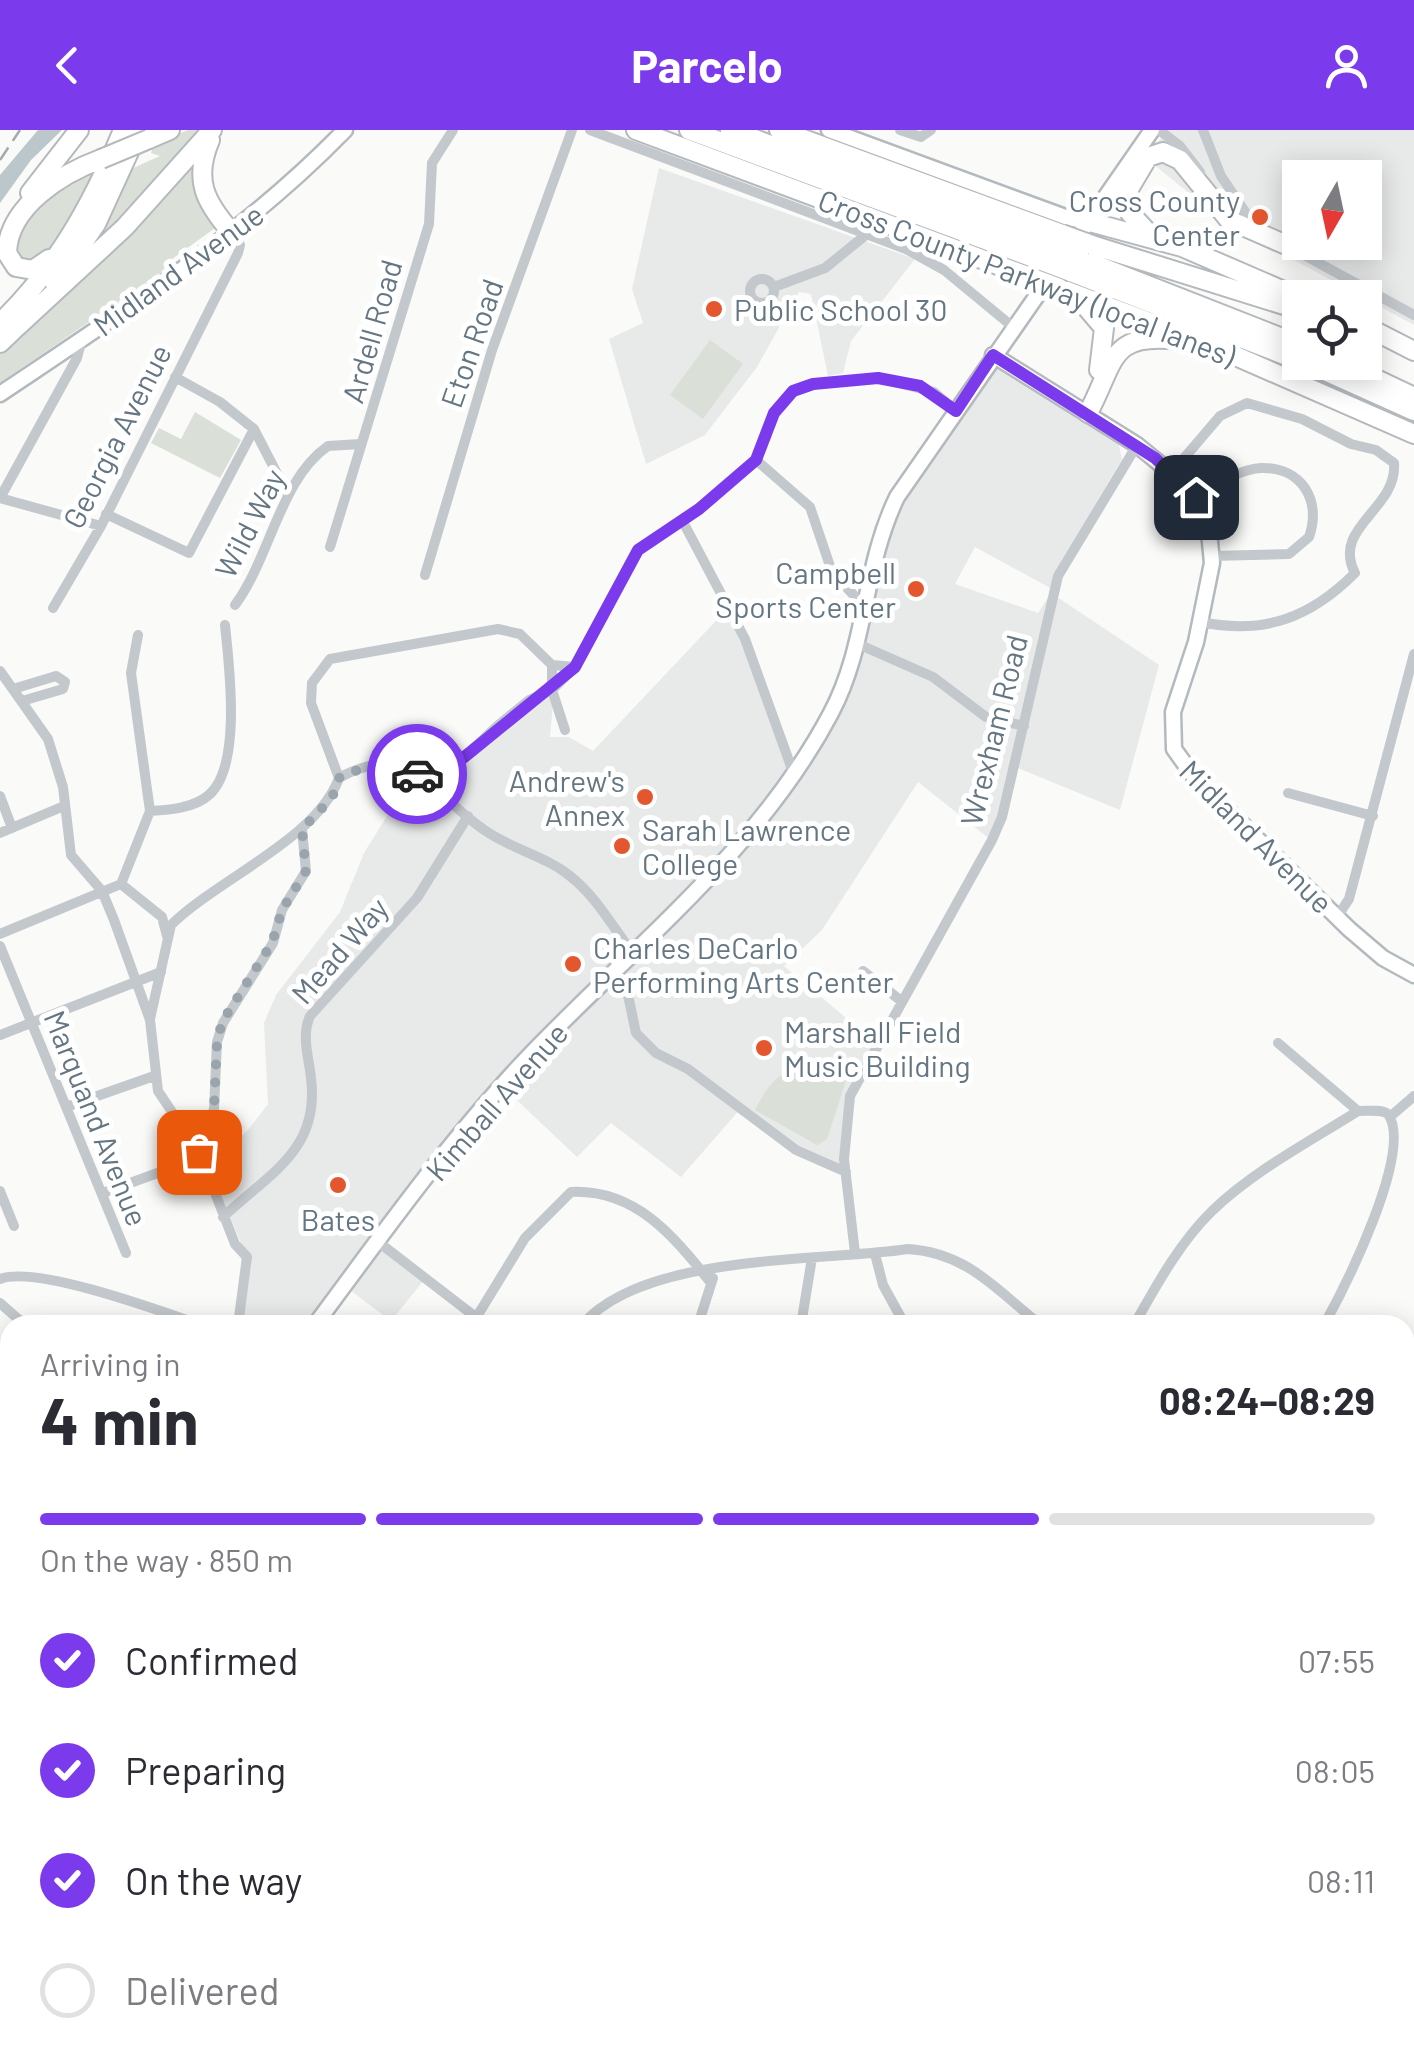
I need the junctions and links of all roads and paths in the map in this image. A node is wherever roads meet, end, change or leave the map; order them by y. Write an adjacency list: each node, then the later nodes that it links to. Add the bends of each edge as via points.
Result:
1 (78, 130): 26 (highway)
2 (123, 130): 23 (highway)
3 (170, 130): 20 (highway)
4 (214, 130): 24 (highway, via 200,183); 39 (highway, via 137,214)
5 (345, 130): 24 (street, Midland Avenue)
6 (453, 130): 59 (street, Ardell Road, via 432,163 429,224)
7 (572, 130): 70 (street, Eton Road, via 492,350)
8 (590, 130): 25 (street)
9 (622, 130): 21 (highway)
10 (636, 130): 21 (highway, Cross County Parkway (local lanes))
11 (688, 130): 31 (highway)
12 (730, 130): 31 (highway)
13 (779, 130): 31 (highway, Cross County Parkway (local lanes))
14 (829, 130): 19 (street)
15 (900, 130): 16 (street, via 921,137)
16 (930, 130)
17 (1155, 130): 22 (street, Kimball Avenue); 28 (street, via 1184,150 1226,208)
18 (1203, 130): 29 (street, via 1208,152 1244,215)
19 (854, 133): 22 (street)
20 (144, 134): 23 (highway, bridge, via 42,192 11,236 8,256 20,269 34,270); 39 (highway, via 88,236)
21 (674, 146): 35 (highway, Cross County Parkway (local lanes), bridge)
22 (1090, 222): 27 (highway); 40 (street, Kimball Avenue)
23 (73, 233): 39 (highway)
24 (232, 233): 42 (street, Midland Avenue); 49 (street, Georgia Avenue, via 240,249)
25 (866, 234): 34 (street, via 826,268); 40 (street, via 944,270)
26 (0, 236)
27 (1152, 236): 30 (highway, via 1130,213 1127,190 1148,157 1163,152 1180,160 1229,220); 36 (highway)
28 (1282, 243)
29 (1282, 243)
30 (1282, 243)
31 (1052, 248): 32 (highway, bridge)
32 (1081, 259): 37 (highway, Cross County Parkway (local lanes)); 43 (highway); 47 (highway)
33 (1313, 260): 38 (street)
34 (774, 287)
35 (1064, 290): 44 (highway, Cross County Parkway (local lanes)); 55 (highway, via 1098,316 1105,339)
36 (1282, 290)
37 (1282, 306)
38 (1414, 315)
39 (9, 325): 45 (highway)
40 (1013, 328): 48 (street, Kimball Avenue)
41 (1382, 337): 46 (highway)
42 (82, 338): 52 (street, Midland Avenue); 65 (street)
43 (1282, 338)
44 (1203, 342): 55 (highway, via 1150,337 1125,345); 58 (highway, Cross County Parkway (local lanes))
45 (0, 343)
46 (1414, 351)
47 (1282, 353)
48 (993, 355): 54 (street, Kimball Avenue); 55 (street, Midland Avenue)
49 (175, 377): 57 (street); 66 (street, Georgia Avenue)
50 (1343, 380): 56 (highway)
51 (1379, 380): 53 (highway)
52 (0, 394)
53 (1411, 395)
54 (956, 411): 61 (street, via 934,392 901,382 807,385 774,413); 72 (street, Kimball Avenue, via 884,523)
55 (1084, 411): 60 (street, Midland Avenue)
56 (1414, 411)
57 (254, 429): 63 (street); 66 (street, via 189,552)
58 (1413, 433)
59 (360, 444): 63 (street, Wild Way, via 328,446); 68 (street, Ardell Road)
60 (1137, 446): 62 (street, Midland Avenue); 85 (street, Wrexham Road, via 1058,576)
61 (756, 460): 67 (street); 72 (street, via 810,507 832,572)
62 (1173, 472): 64 (street, Midland Avenue); 74 (street, via 1220,416 1247,403 1302,419 1394,463 1388,494 1352,534 1348,555 1355,573 1344,584 1286,624)
63 (287, 493): 71 (street, Wild Way, via 263,559)
64 (1196, 497): 69 (street, Midland Avenue, via 1208,521); 69 (street, via 1259,468 1290,474 1314,503 1308,537 1288,554)
65 (0, 498): 66 (street)
66 (103, 520): 73 (street, Georgia Avenue)
67 (682, 520): 80 (street, via 638,550); 88 (street, via 745,639)
68 (330, 547)
69 (1212, 556): 74 (street, Midland Avenue)
70 (425, 575)
71 (234, 605)
72 (864, 605): 77 (street, Kimball Avenue)
73 (53, 608)
74 (1201, 622): 103 (street, Midland Avenue, via 1171,722 1176,754)
75 (225, 624): 95 (street, Wild Way, via 230,694 222,776 199,802)
76 (138, 635): 95 (street, via 132,674)
77 (858, 644): 85 (street, via 934,677 986,717); 88 (street, Kimball Avenue, via 832,712)
78 (1414, 654): 97 (street)
79 (552, 665): 80 (street); 83 (street); 90 (street, via 520,634 504,629 335,656 310,695)
80 (575, 667): 83 (street)
81 (0, 671): 82 (street)
82 (13, 690): 84 (street); 84 (street, via 56,676 66,682 63,689)
83 (552, 690): 86 (street); 87 (street, via 529,700)
84 (22, 701): 94 (street, via 48,739)
85 (1024, 726): 113 (street, Wrexham Road, via 992,840)
86 (565, 730)
87 (446, 771): 89 (street); 91 (street)
88 (793, 772): 107 (street, Kimball Avenue, via 710,874)
89 (419, 774): 90 (street, via 383,766); 91 (street)
90 (339, 778): 99 (street, via 332,798)
91 (436, 784): 96 (street)
92 (1288, 792): 97 (street)
93 (0, 796): 98 (street)
94 (64, 806): 98 (street); 102 (street, via 71,855)
95 (150, 811): 101 (street)
96 (468, 816): 107 (street, via 572,877); 127 (street, Mead Way, via 416,898 310,1016 309,1130)
97 (1373, 816): 103 (street, via 1348,903)
98 (12, 828): 100 (street)
99 (302, 829): 106 (street, via 175,920); 123 (street, via 306,871 282,910 272,943 222,1022 214,1109)
100 (0, 833)
101 (122, 884): 102 (street); 106 (street, via 162,917)
102 (102, 891): 104 (street); 112 (street)
103 (1337, 917): 111 (street, Midland Avenue)
104 (0, 934)
105 (0, 946): 115 (street, Marquand Avenue)
106 (169, 946): 110 (street)
107 (633, 953): 108 (street, Kimball Avenue)
108 (614, 971): 124 (street, via 636,1033 656,1053 688,1069 796,1150); 129 (street, Kimball Avenue, via 525,1061)
109 (863, 971): 113 (street)
110 (161, 972): 112 (street); 114 (street)
111 (1414, 975)
112 (136, 982): 114 (street); 115 (street)
113 (900, 1000): 124 (street, Wrexham Road, via 850,1096)
114 (150, 1020): 118 (street)
115 (30, 1022): 116 (street); 120 (street, Marquand Avenue)
116 (0, 1035)
117 (1278, 1043): 121 (street)
118 (154, 1076): 120 (street); 123 (street, via 172,1117)
119 (1414, 1096): 122 (street)
120 (66, 1107): 126 (street, Marquand Avenue)
121 (1358, 1111): 122 (street); 148 (street, via 1212,1211)
122 (1392, 1116): 149 (street, via 1401,1155 1394,1194)
123 (200, 1154): 126 (street); 127 (street)
124 (846, 1172): 131 (street, Wrexham Road)
125 (0, 1191): 128 (street)
126 (103, 1194): 130 (street, Marquand Avenue)
127 (223, 1216): 139 (street, via 247,1257)
128 (14, 1226)
129 (377, 1242): 140 (street, Kimball Avenue); 141 (street)
130 (126, 1253)
131 (855, 1253): 132 (street); 133 (street)
132 (875, 1254): 146 (street); 147 (street, via 908,1249 954,1257)
133 (812, 1258): 134 (street); 145 (street)
134 (720, 1268): 135 (street); 137 (street)
135 (701, 1271): 137 (street); 142 (street, via 673,1237 620,1198 571,1192 525,1238); 143 (street, via 652,1284)
136 (0, 1279): 138 (street, via 47,1279)
137 (710, 1282): 144 (street)
138 (168, 1315)
139 (239, 1315)
140 (322, 1315)
141 (472, 1315)
142 (485, 1315)
143 (594, 1315)
144 (701, 1315)
145 (802, 1315)
146 (900, 1315)
147 (1031, 1315)
148 (1140, 1315)
149 (1329, 1315)

